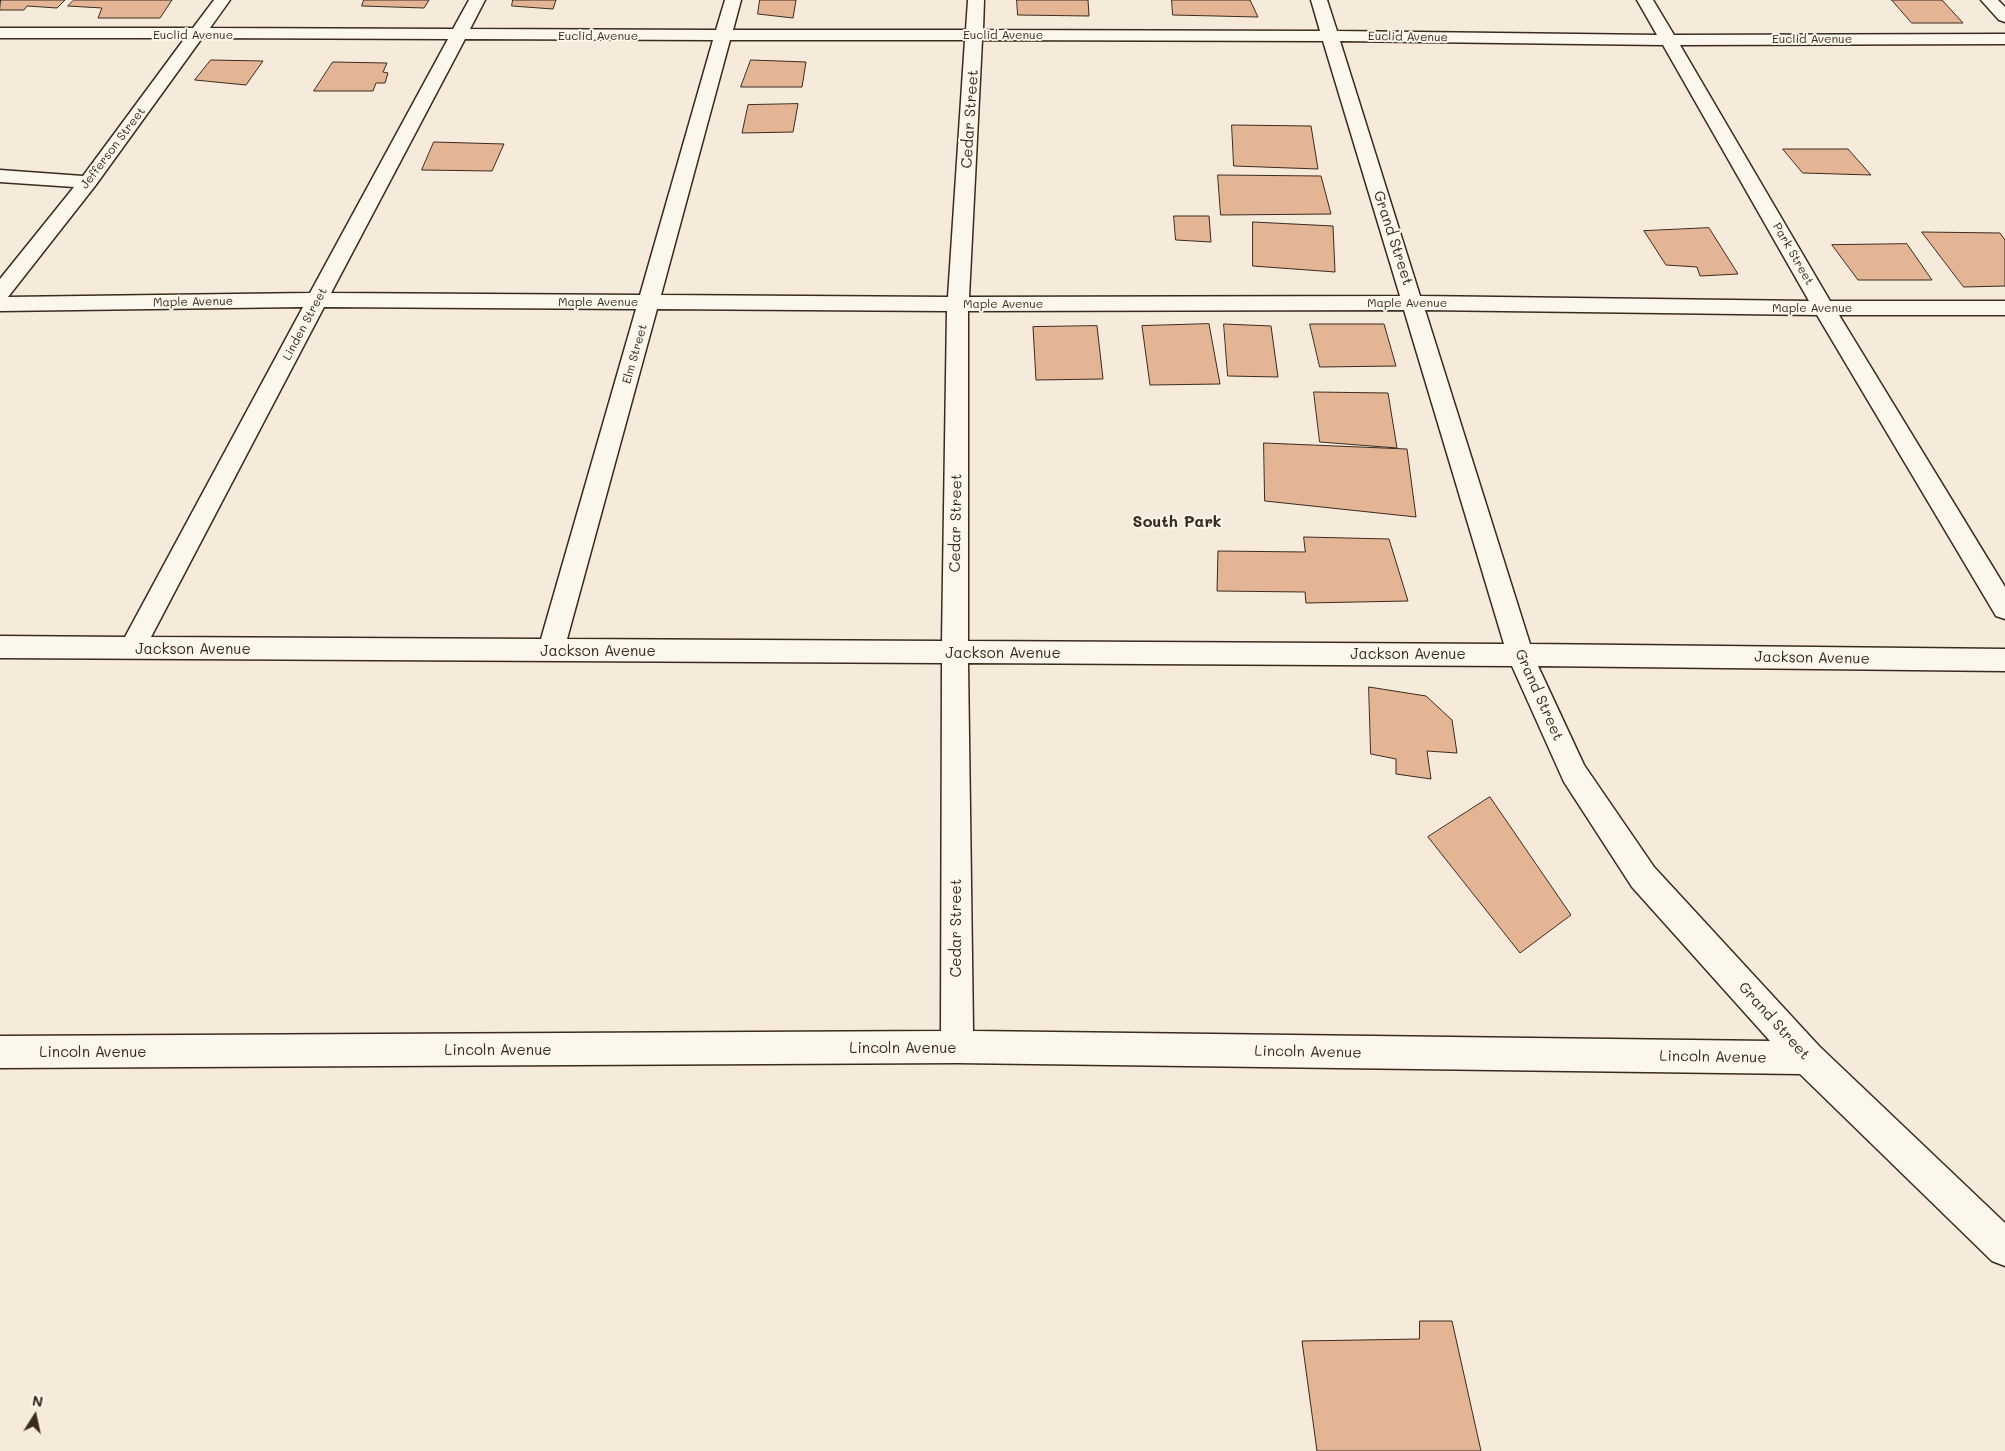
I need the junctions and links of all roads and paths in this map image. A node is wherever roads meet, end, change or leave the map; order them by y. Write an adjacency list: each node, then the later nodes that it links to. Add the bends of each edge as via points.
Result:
1 (222, 0): 10 (street, Jefferson Street)
2 (477, 0): 11 (street, Linden Street)
3 (733, 0): 13 (street, Elm Street)
4 (976, 0): 12 (street, Cedar Street)
5 (1318, 0): 14 (street, Grand Street)
6 (1644, 0): 16 (street, Park Street)
7 (1988, 0): 8 (street)
8 (2005, 17)
9 (0, 33): 10 (street, Euclid Avenue)
10 (196, 35): 11 (street, Euclid Avenue); 18 (street, Jefferson Street)
11 (460, 35): 13 (street, Euclid Avenue); 20 (street, Linden Street)
12 (975, 35): 13 (street, Euclid Avenue); 14 (street, Euclid Avenue); 24 (street, Cedar Street)
13 (724, 36): 21 (street, Elm Street)
14 (1328, 36): 16 (street, Euclid Avenue); 22 (street, Grand Street)
15 (2005, 39): 16 (street, Euclid Avenue)
16 (1669, 40): 25 (street, Park Street)
17 (0, 176): 18 (street)
18 (88, 182): 19 (street, Jefferson Street)
19 (0, 293)
20 (318, 300): 21 (street, Maple Avenue); 23 (street, Maple Avenue); 29 (street, Linden Street)
21 (650, 302): 24 (street, Maple Avenue); 30 (street, Elm Street)
22 (1413, 303): 24 (street, Maple Avenue); 25 (street, Maple Avenue); 32 (street, Grand Street)
23 (0, 304)
24 (958, 304): 31 (street, Cedar Street)
25 (1824, 308): 26 (street, Maple Avenue); 27 (street, Park Street)
26 (2005, 308)
27 (2005, 609)
28 (0, 647): 29 (street, Jackson Avenue)
29 (132, 648): 30 (street, Jackson Avenue)
30 (551, 650): 31 (street, Jackson Avenue)
31 (954, 653): 32 (street, Jackson Avenue); 34 (street, Cedar Street)
32 (1520, 655): 33 (street, Jackson Avenue); 36 (street, Grand Street, via 1574,773 1642,877)
33 (2005, 660)
34 (957, 1048): 35 (street, Lincoln Avenue); 36 (street, Lincoln Avenue)
35 (0, 1052)
36 (1807, 1058): 37 (street, Grand Street)
37 (2005, 1248)

